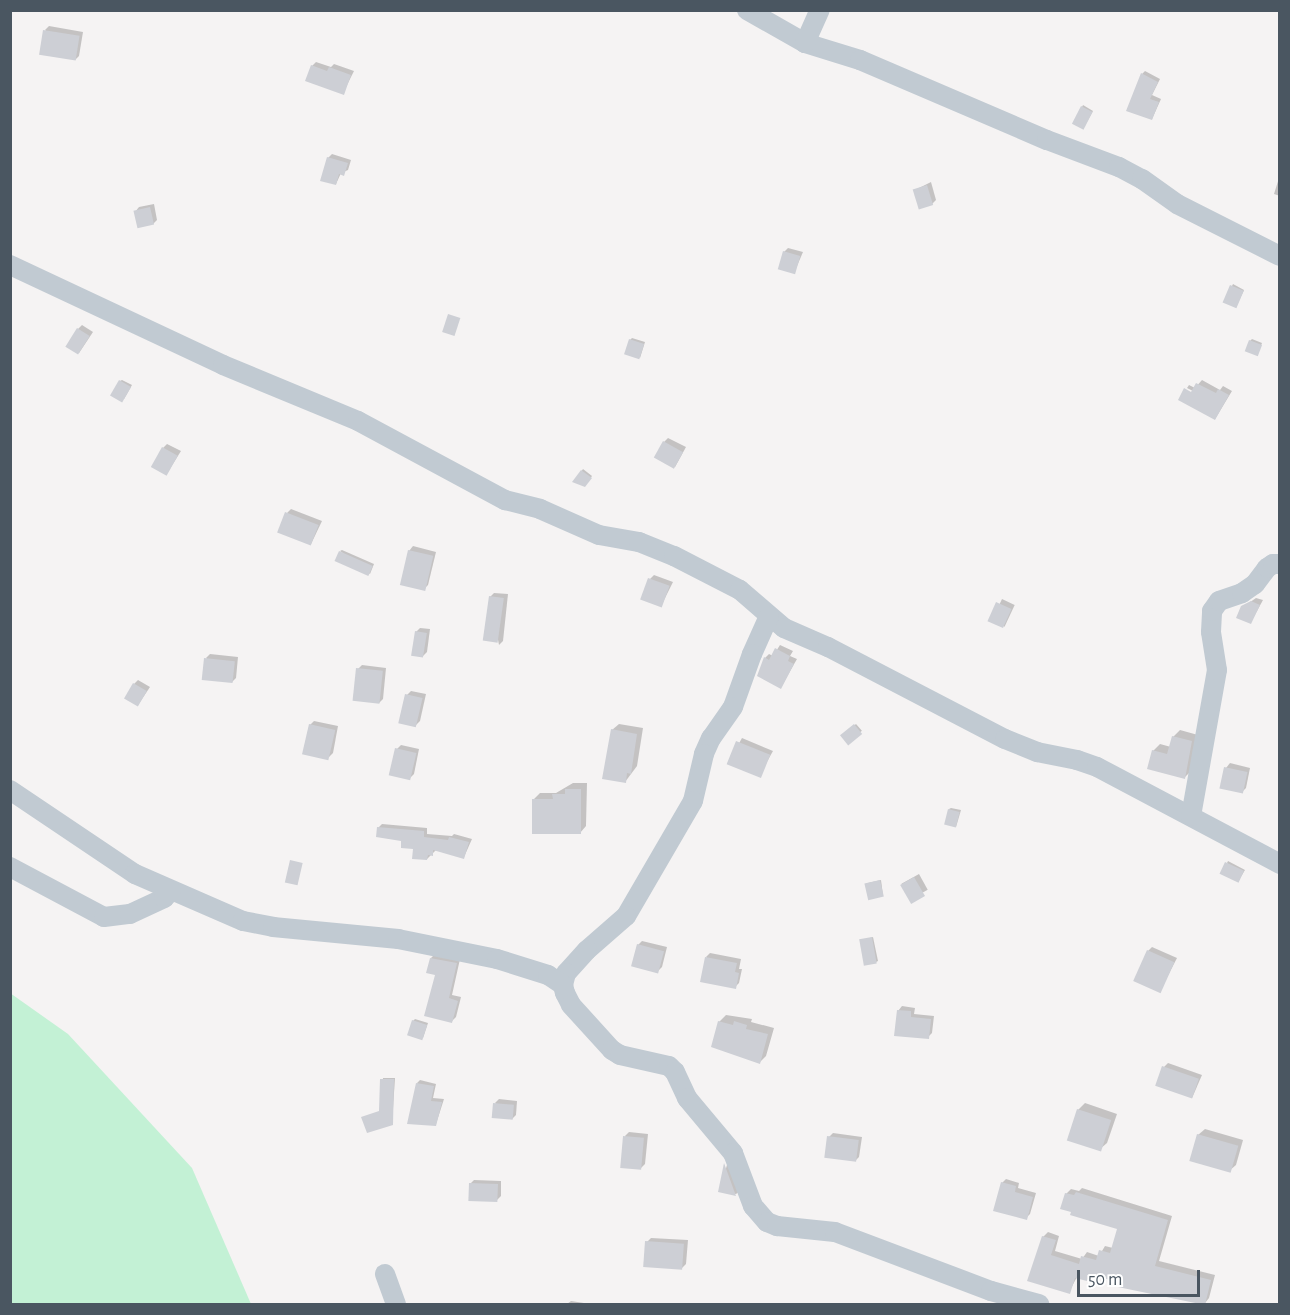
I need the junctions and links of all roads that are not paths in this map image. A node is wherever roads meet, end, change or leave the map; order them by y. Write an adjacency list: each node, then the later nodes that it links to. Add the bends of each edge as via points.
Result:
1 (747, 10): 3 (street)
2 (820, 10): 3 (street)
3 (806, 43): 4 (street, via 860,60 1119,167 1177,204)
4 (1280, 256)
5 (10, 265): 7 (street, via 223,364 358,421 505,500 540,509 599,535 639,542 674,556 740,590)
6 (1280, 564): 9 (street, via 1267,568 1248,589 1219,601 1212,611 1217,670)
7 (769, 616): 9 (street, via 784,628 1005,739 1037,752 1096,767); 13 (street, via 732,707 711,738 693,801 626,916 574,964)
8 (10, 790): 12 (street, via 135,874)
9 (1191, 816): 10 (street)
10 (1280, 864)
11 (10, 867): 12 (street, via 104,917 130,914)
12 (171, 891): 13 (street, via 243,921 409,941 497,959 548,975)
13 (563, 985): 16 (street, via 571,1005 603,1044 620,1055 669,1066 675,1072 687,1098 733,1153 753,1206 767,1222 835,1232)
14 (385, 1274): 15 (street)
15 (396, 1305)
16 (1039, 1305)

